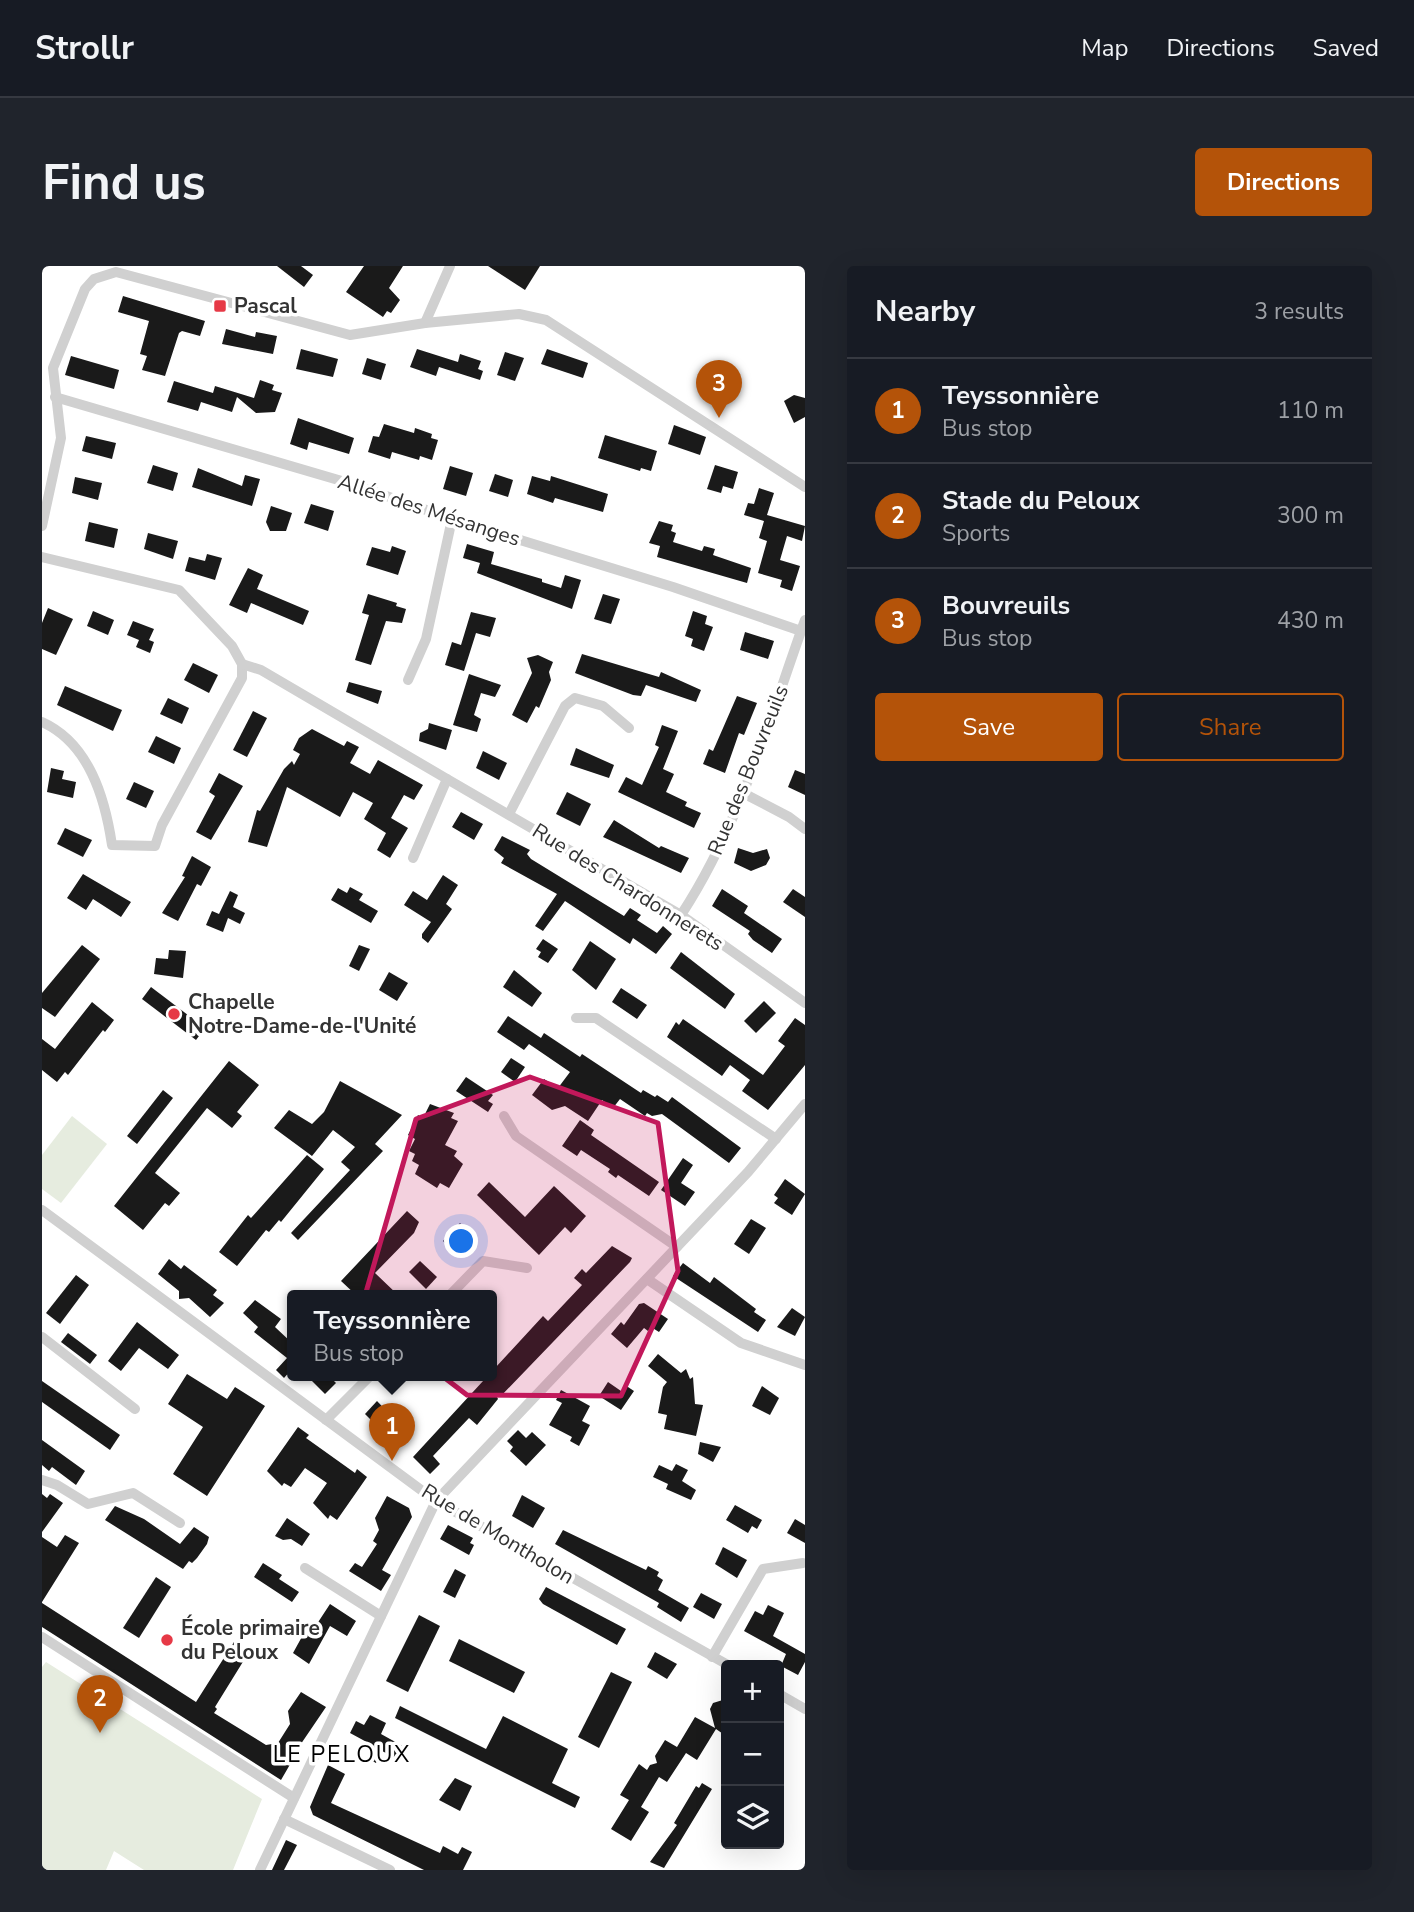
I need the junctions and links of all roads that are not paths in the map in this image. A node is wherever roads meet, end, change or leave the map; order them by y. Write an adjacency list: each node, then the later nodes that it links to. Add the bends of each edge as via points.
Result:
1 (450, 266): 3 (street)
2 (129, 270): 3 (street, via 350,335); 4 (street, via 94,279 85,289 53,368)
3 (425, 323): 5 (street, via 519,314 547,320)
4 (55, 397): 6 (street, Allée des Mésanges, via 352,484); 7 (street, via 61,438)
5 (805, 487)
6 (452, 519): 9 (street, Allée des Mésanges); 11 (street, via 426,639)
7 (42, 526)
8 (42, 557): 10 (street, via 179,590 232,646)
9 (803, 625): 15 (street, Rue des Bouvreuils)
10 (242, 664): 12 (street, via 242,678 155,846 112,845 107,809 88,766 56,728); 14 (street, Rue des Chardonnerets, via 261,670)
11 (408, 680)
12 (42, 722)
13 (629, 728): 16 (street, via 603,706 575,698 565,706)
14 (447, 779): 16 (street, Rue des Chardonnerets); 18 (street)
15 (743, 793): 17 (street); 19 (street, Rue des Bouvreuils)
16 (509, 814): 19 (street, Rue des Chardonnerets)
17 (805, 830)
18 (413, 858)
19 (681, 915): 20 (street, Rue des Chardonnerets)
20 (805, 1003)
21 (576, 1018): 24 (street, via 596,1018)
22 (805, 1104): 24 (street)
23 (504, 1116): 26 (street, via 516,1136)
24 (776, 1139): 26 (street)
25 (42, 1210): 34 (street, Rue de Montholon)
26 (677, 1247): 28 (street)
27 (527, 1268): 29 (street, via 483,1262)
28 (647, 1279): 31 (street, via 741,1343); 36 (street)
29 (455, 1290)
30 (42, 1337): 33 (street)
31 (805, 1365)
32 (365, 1381): 34 (street)
33 (135, 1409)
34 (326, 1420): 36 (street, Rue de Montholon)
35 (44, 1484): 37 (street, via 57,1485 88,1504 133,1493)
36 (436, 1500): 40 (street); 42 (street, Rue de Montholon)
37 (180, 1523)
38 (803, 1563): 42 (street, via 764,1569)
39 (304, 1568): 40 (street)
40 (381, 1616): 46 (street)
41 (42, 1637): 46 (street)
42 (712, 1657): 43 (street, Rue de Montholon)
43 (721, 1662)
44 (784, 1697): 45 (street)
45 (803, 1704)
46 (294, 1798): 47 (street)
47 (284, 1819): 48 (street); 49 (street)
48 (260, 1870)
49 (390, 1870)

